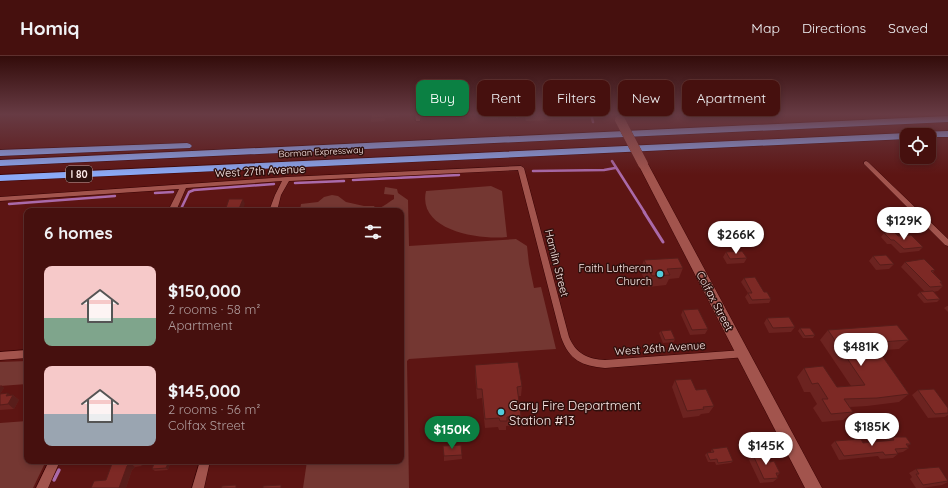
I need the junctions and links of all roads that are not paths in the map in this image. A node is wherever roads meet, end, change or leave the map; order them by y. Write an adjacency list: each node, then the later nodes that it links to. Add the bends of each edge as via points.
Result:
1 (627, 134): 21 (street, Colfax Street, bridge)
2 (629, 134): 4 (highway, Borman Expressway / I 80)
3 (900, 136): 11 (highway, Borman Expressway / I 80)
4 (428, 143): 6 (highway, via 365,141); 8 (highway, Borman Expressway / I 80)
5 (0, 150): 6 (highway)
6 (58, 150): 7 (highway)
7 (0, 153)
8 (0, 163)
9 (866, 163): 19 (street)
10 (521, 168): 13 (street, West 27th Avenue); 23 (street, Hamlin Street, via 565,337 571,351)
11 (158, 171): 12 (highway, Borman Expressway / I 80); 14 (highway, via 103,180)
12 (0, 178)
13 (287, 179): 15 (street, West 27th Avenue); 18 (street)
14 (0, 186)
15 (184, 186): 16 (street, West 27th Avenue); 17 (street)
16 (0, 199)
17 (173, 208)
18 (274, 208)
19 (948, 243)
20 (24, 354): 22 (street)
21 (743, 354): 23 (street, West 26th Avenue, via 615,364 596,364); 28 (street, Colfax Street)
22 (0, 356)
23 (580, 359)
24 (54, 464): 26 (street)
25 (205, 464): 27 (street)
26 (42, 488)
27 (198, 488)
28 (814, 488)

